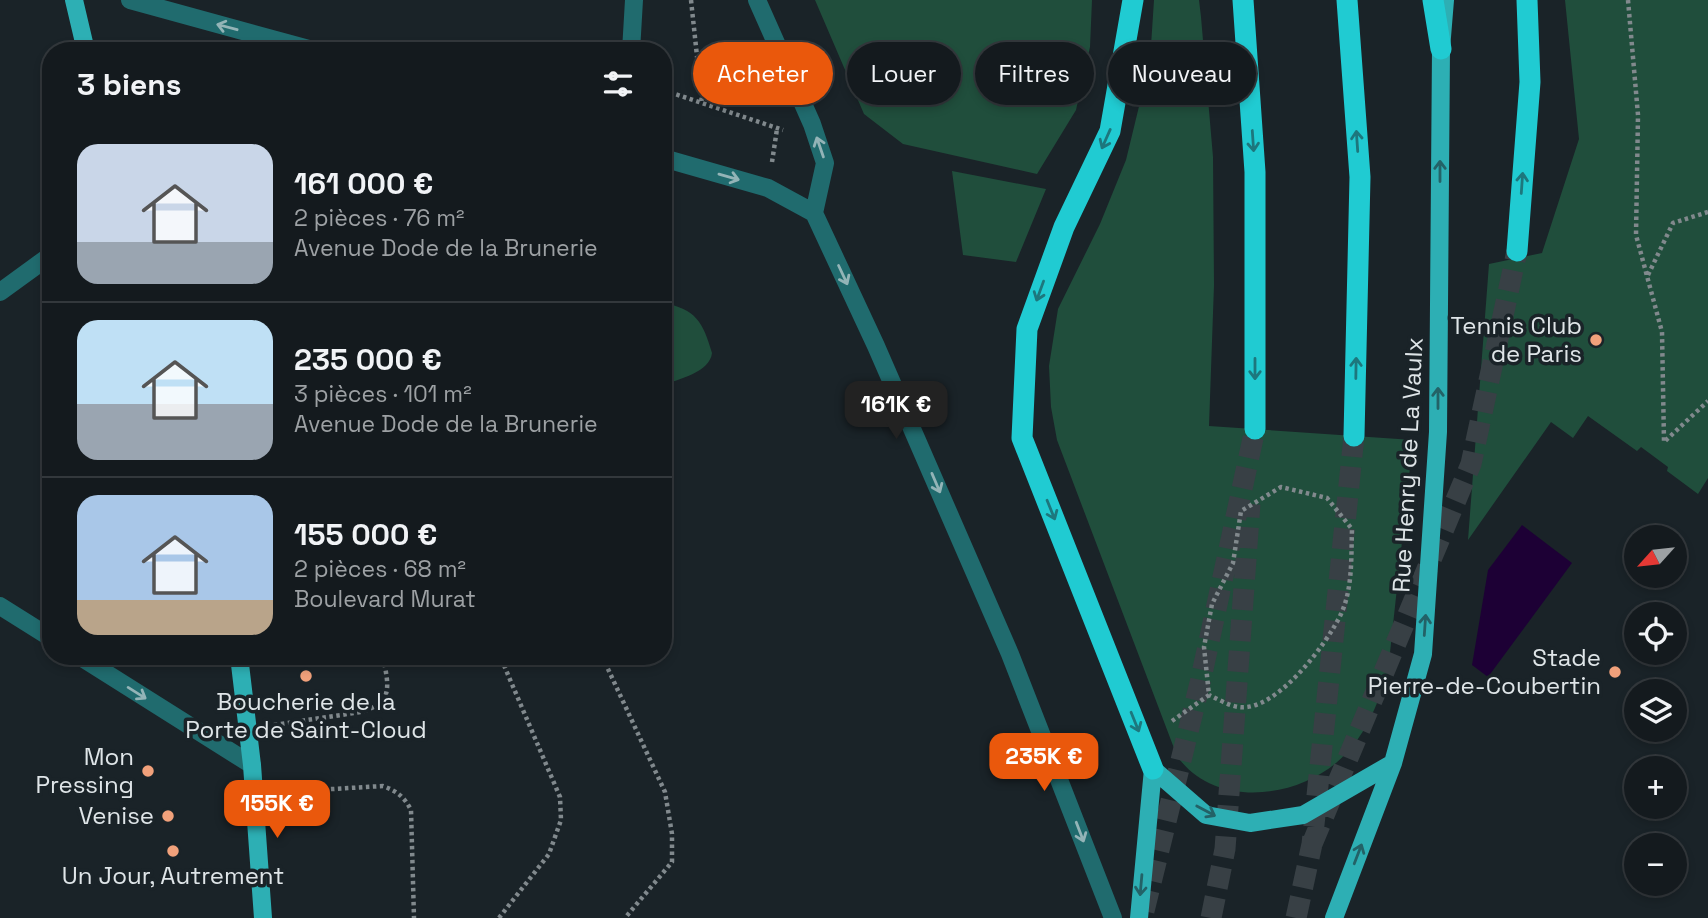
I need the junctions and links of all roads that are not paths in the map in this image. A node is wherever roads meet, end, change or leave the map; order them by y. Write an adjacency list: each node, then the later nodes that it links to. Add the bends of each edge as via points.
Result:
1 (74, 0): 11 (main road)
2 (130, 0): 12 (street, one-way to 2)
3 (634, 0): 13 (street)
4 (757, 0): 16 (street, one-way to 4, via 825,163)
5 (1133, 0): 28 (highway, one-way to 28, via 1110,131 1063,227 1027,328 1022,438)
6 (1243, 0): 20 (highway, one-way to 20, via 1255,172)
7 (1347, 0): 21 (highway, one-way to 7, via 1360,177)
8 (1433, 0): 14 (highway)
9 (1445, 0): 14 (main road, Rue Henry de La Vaulx)
10 (1527, 0): 17 (highway, one-way to 10, via 1530,82)
11 (84, 42)
12 (283, 42)
13 (632, 42)
14 (1441, 49): 26 (main road, Rue Henry de La Vaulx, one-way to 14, via 1423,654 1425,626 1438,432)
15 (672, 161): 16 (street, one-way to 16, via 768,188)
16 (814, 213): 30 (street, one-way to 30, via 1010,654)
17 (1517, 251)
18 (42, 262): 19 (street)
19 (0, 292)
20 (1255, 429)
21 (1354, 436)
22 (0, 606): 23 (street)
23 (42, 632)
24 (93, 665): 27 (street, one-way to 27)
25 (240, 665): 27 (main road)
26 (1393, 763): 28 (main road, one-way to 26, via 1206,814 1250,823 1303,815); 32 (main road, Rue Henry de La Vaulx, one-way to 26)
27 (252, 765): 29 (main road)
28 (1153, 769): 31 (main road, one-way to 31)
29 (263, 918)
30 (1113, 918)
31 (1139, 918)
32 (1334, 918)

